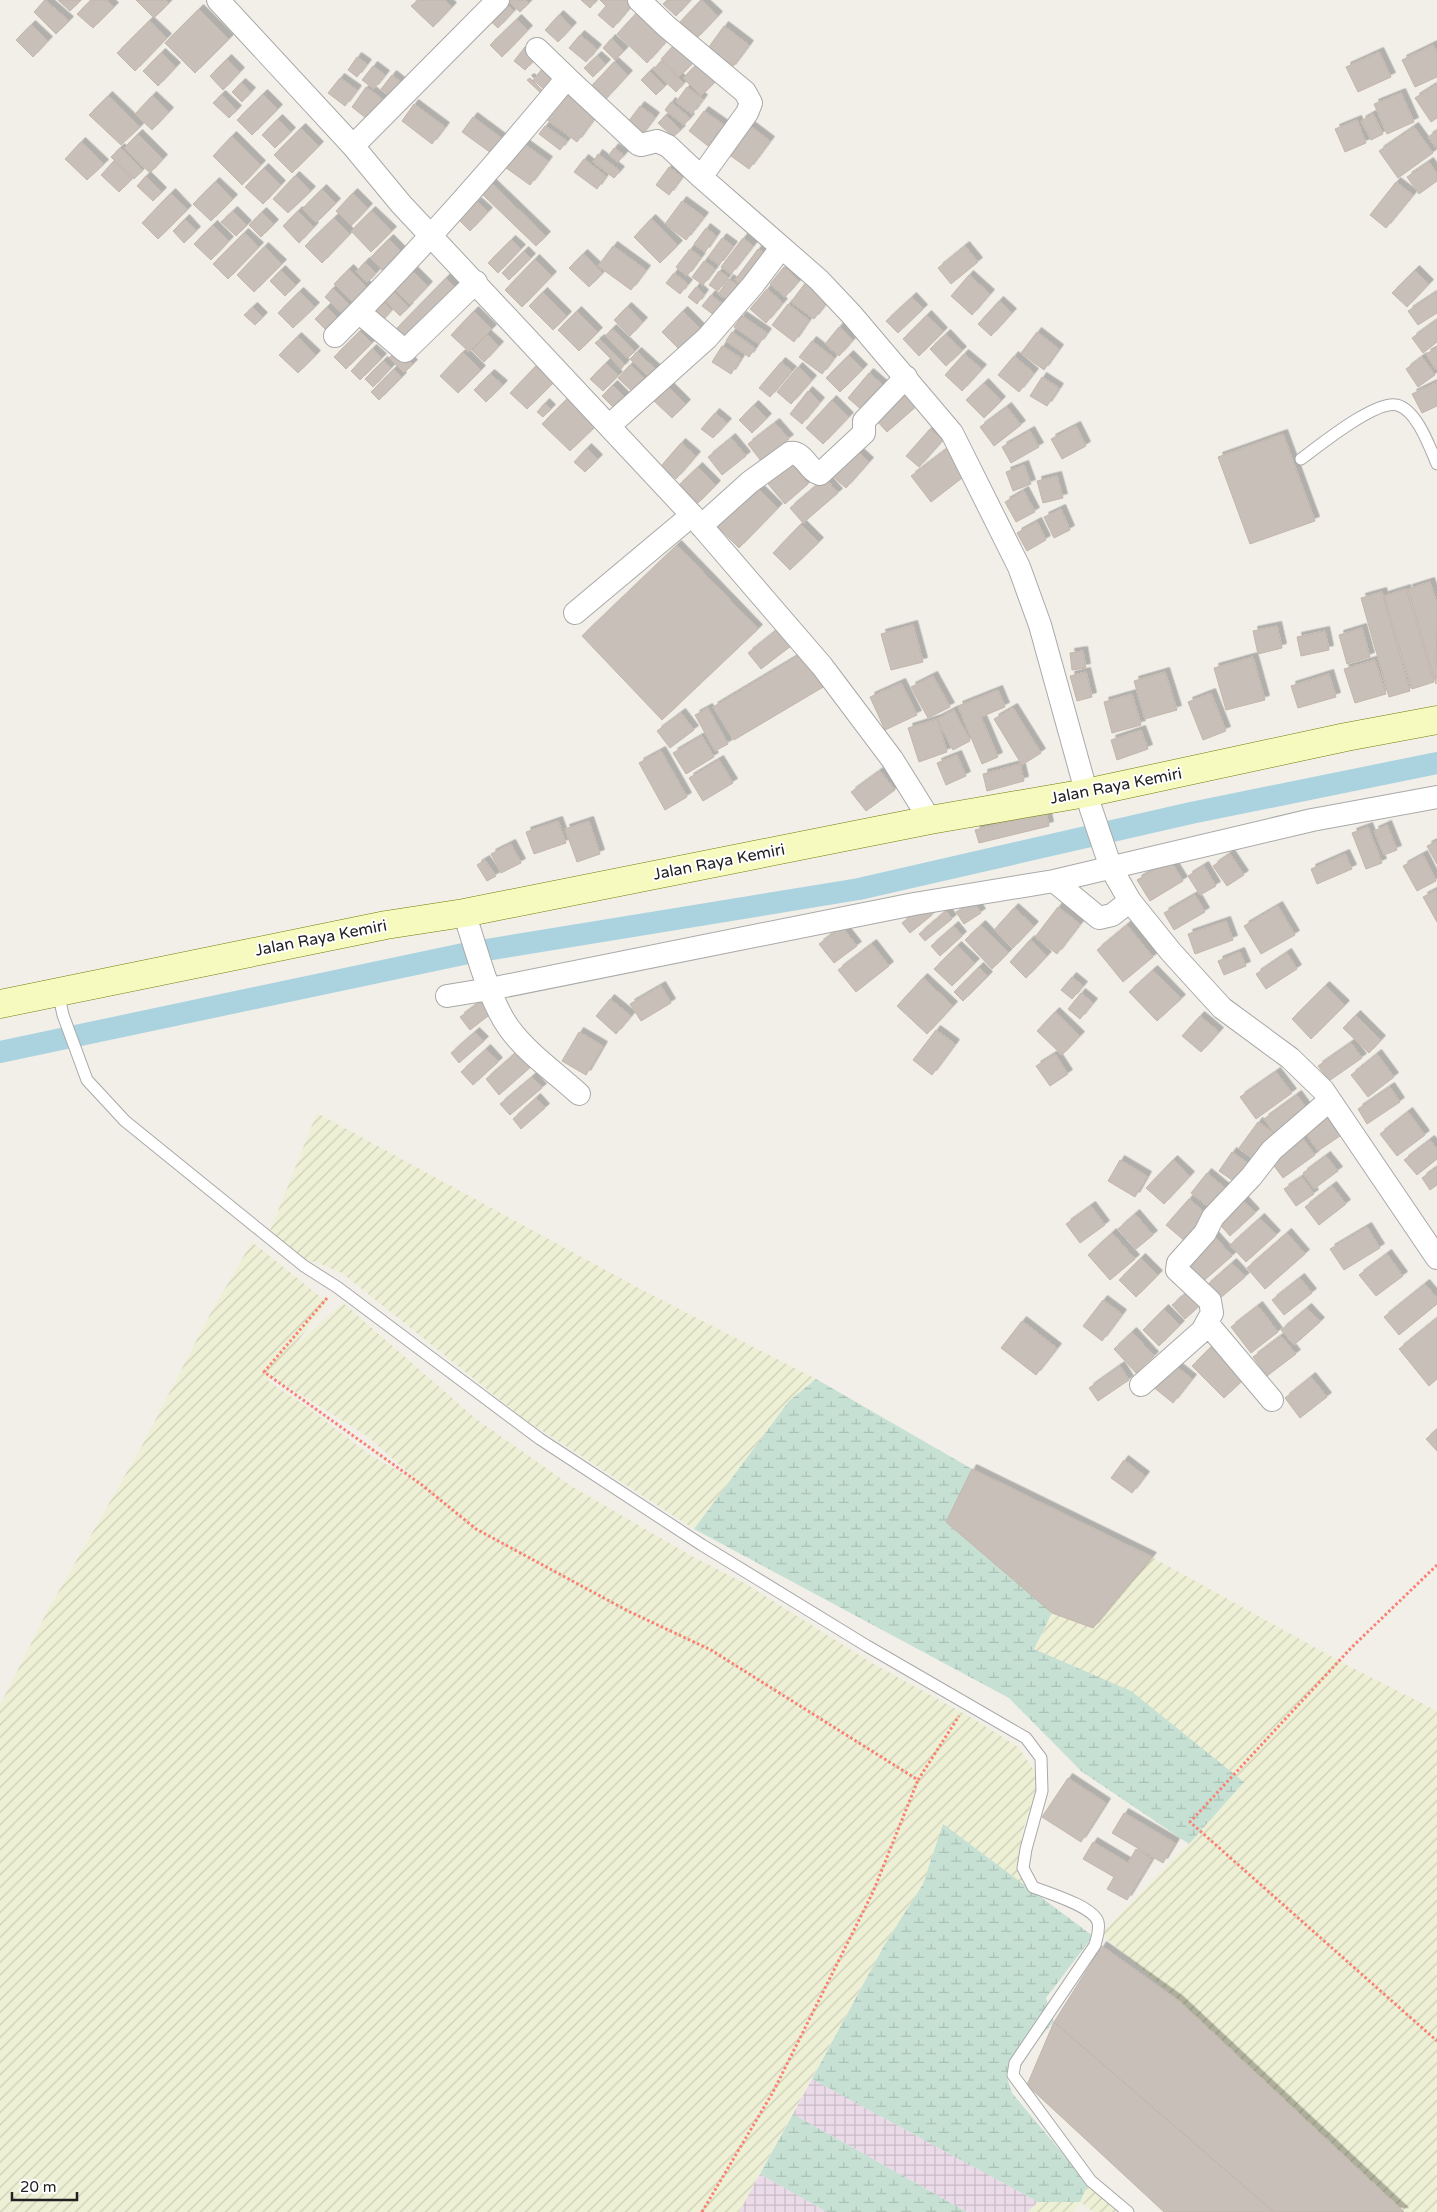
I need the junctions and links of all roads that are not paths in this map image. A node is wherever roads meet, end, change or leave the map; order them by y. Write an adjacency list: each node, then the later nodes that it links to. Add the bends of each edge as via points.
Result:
1 (218, 0): 6 (street)
2 (498, 0): 6 (street)
3 (639, 0): 7 (street, via 745,92 751,103)
4 (537, 49): 5 (street)
5 (567, 78): 7 (street, via 638,144 661,142); 8 (street)
6 (353, 146): 8 (street)
7 (701, 177): 9 (street)
8 (432, 236): 10 (street); 11 (street)
9 (781, 248): 13 (street, via 846,308); 14 (street, via 707,338)
10 (476, 282): 11 (street, via 405,351); 14 (street)
11 (359, 312): 12 (street)
12 (335, 336)
13 (906, 376): 17 (street, via 864,421 864,433 820,474 800,455 790,453); 21 (street, via 952,433 1019,567 1040,625)
14 (610, 425): 17 (street)
15 (1301, 459): 16 (lane, via 1360,417 1389,405 1398,405 1424,432)
16 (1437, 464)
17 (697, 520): 18 (street); 22 (street, via 848,700 892,759)
18 (575, 614)
19 (1437, 720): 21 (main road, Jalan Raya Kemiri, via 1337,739)
20 (1437, 797): 23 (street)
21 (1088, 801): 22 (main road, Jalan Raya Kemiri); 23 (street)
22 (930, 820): 26 (main road, Jalan Raya Kemiri)
23 (1109, 863): 24 (street); 25 (street)
24 (1054, 881): 25 (street, via 1100,918 1112,915); 27 (street, via 914,904)
25 (1130, 901): 32 (street, via 1205,992 1296,1064)
26 (466, 918): 27 (street); 29 (main road, Jalan Raya Kemiri, via 386,925)
27 (489, 985): 28 (street); 31 (street, via 510,1029)
28 (447, 996)
29 (61, 1003): 30 (main road, Jalan Raya Kemiri); 37 (lane, via 87,1080 125,1122 304,1266 548,1444 867,1646 1026,1738 1041,1758 1042,1791 1023,1868 1033,1887 1086,1908 1097,1920 1099,1932 1095,1945 1015,2063 1013,2075 1091,2181)
30 (0, 1004)
31 (579, 1094)
32 (1330, 1100): 33 (street); 34 (street, via 1272,1150 1178,1263 1177,1270 1210,1301 1212,1313)
33 (1437, 1258)
34 (1207, 1323): 35 (street); 36 (street)
35 (1141, 1385)
36 (1272, 1400)
37 (1128, 2212)

